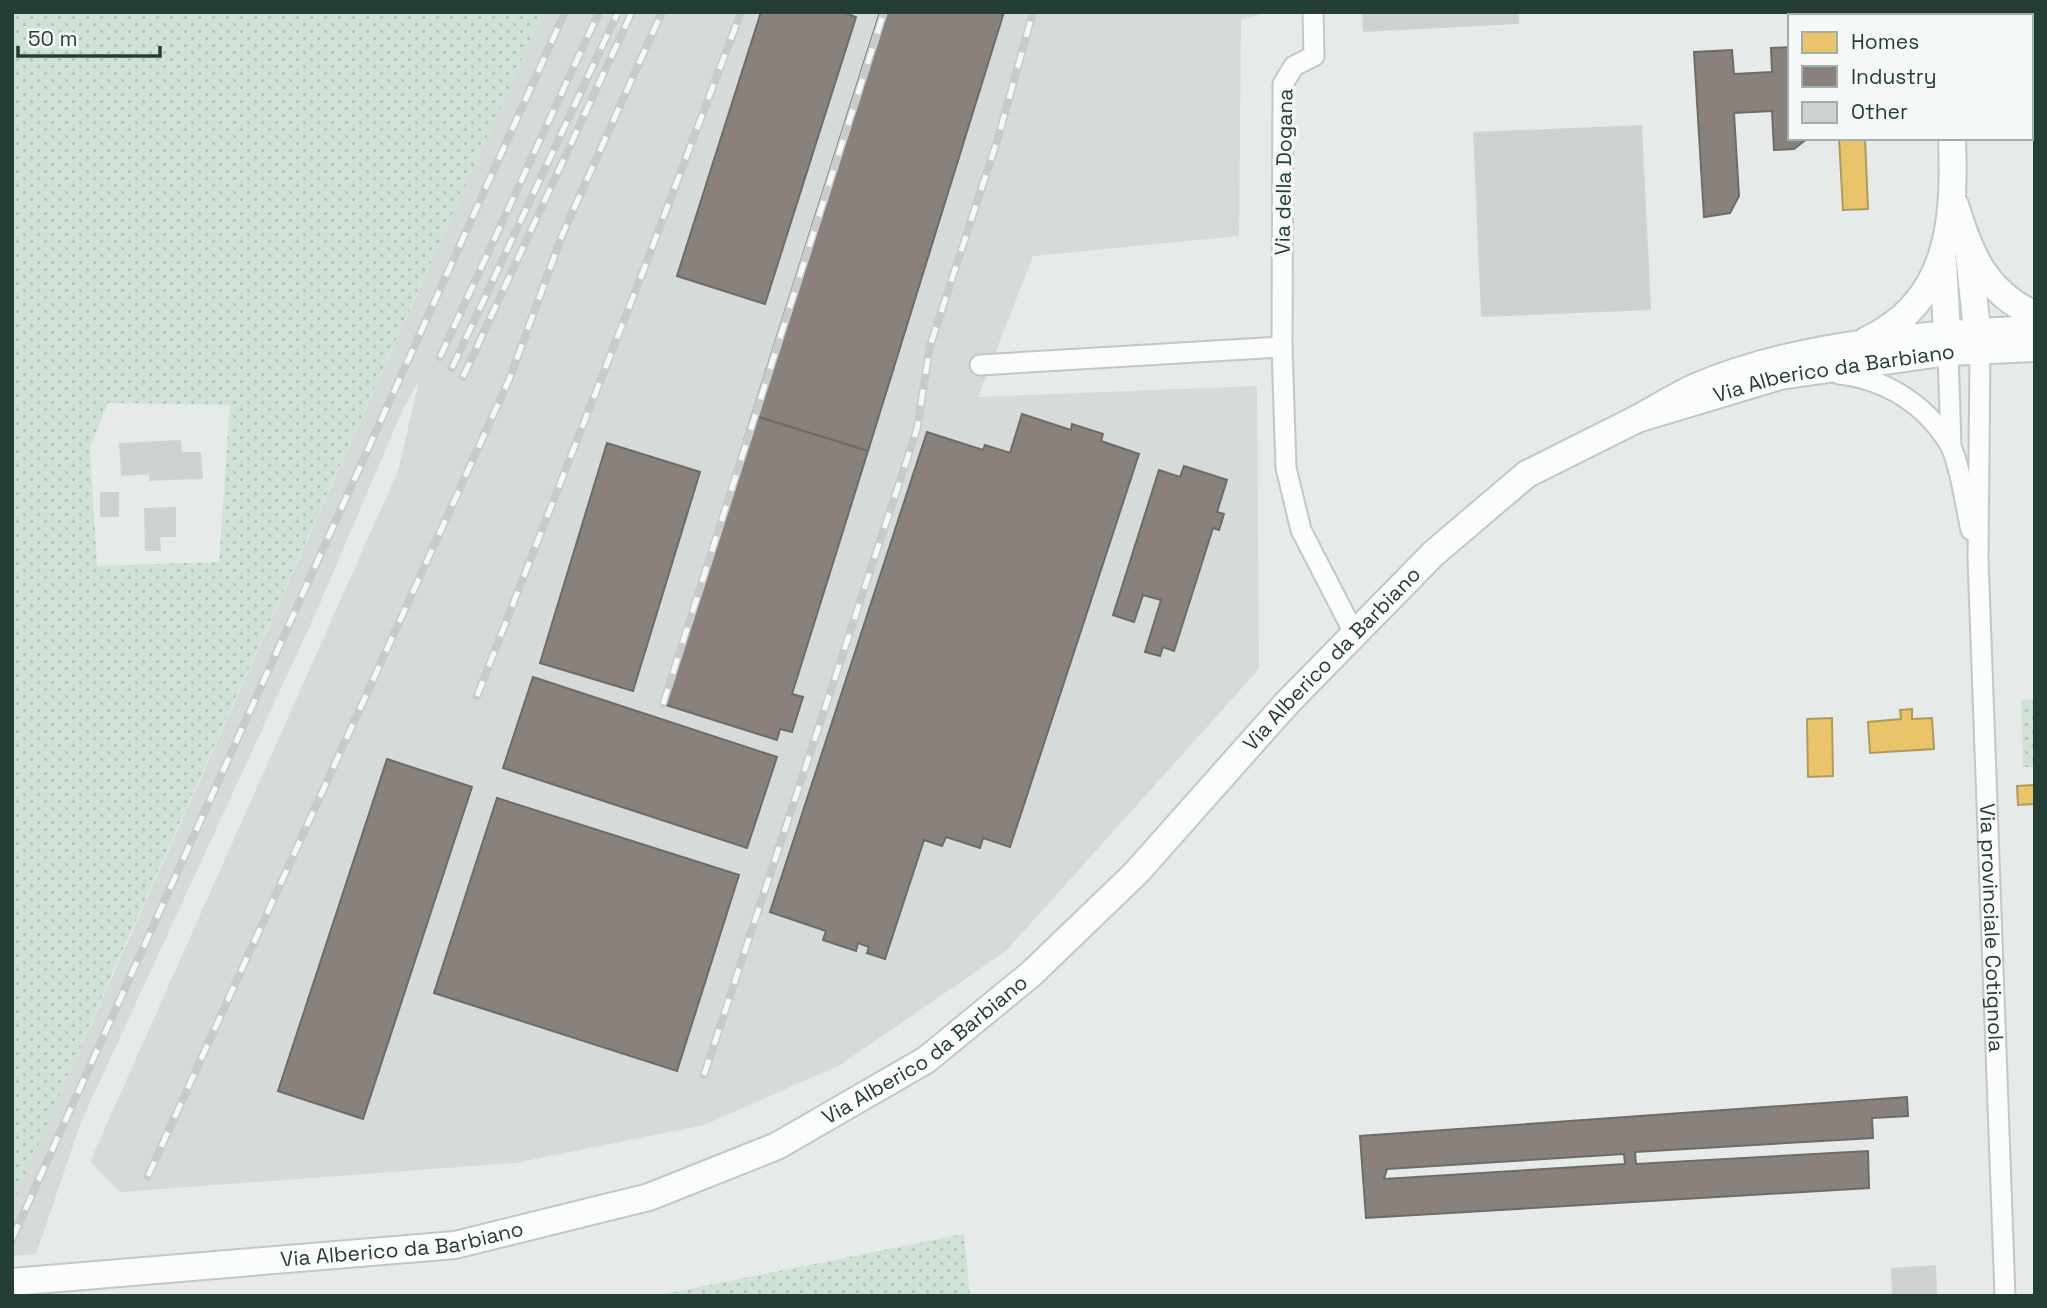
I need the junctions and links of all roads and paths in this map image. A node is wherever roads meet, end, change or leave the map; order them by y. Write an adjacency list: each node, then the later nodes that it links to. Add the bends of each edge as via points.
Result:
1 (1313, 12): 10 (street, Via della Dogana, via 1314,56 1294,66 1283,84)
2 (1952, 140): 3 (main road)
3 (1953, 198): 4 (main road); 5 (main road)
4 (1969, 252): 6 (main road, via 1998,291); 8 (main road)
5 (1943, 261): 8 (main road); 9 (main road, via 1924,294 1898,320)
6 (2035, 315)
7 (2035, 329): 8 (main road, Via Alberico da Barbiano)
8 (1963, 342): 9 (main road, Via Alberico da Barbiano); 11 (main road, Via Alberico da Barbiano); 13 (main road, Via Alberico da Barbiano); 15 (street, Via provinciale Cotignola); 16 (street, Via provinciale Cotignola)
9 (1849, 346): 14 (main road, Via Alberico da Barbiano, via 1721,377)
10 (1282, 347): 12 (street); 17 (street, Via della Dogana, via 1286,468 1301,530)
11 (2035, 348)
12 (980, 365)
13 (1805, 372): 14 (main road, Via Alberico da Barbiano); 15 (street, Via provinciale Cotignola, via 1860,376 1895,390 1919,408)
14 (1637, 419): 17 (main road, Via Alberico da Barbiano, via 1528,474 1434,553)
15 (1951, 446): 16 (street, Via provinciale Cotignola)
16 (1978, 558): 19 (street, Via provinciale Cotignola)
17 (1354, 632): 18 (main road, Via Alberico da Barbiano, via 1136,873 1031,974 926,1060 777,1146 649,1197 456,1245)
18 (12, 1282)
19 (2005, 1296)

